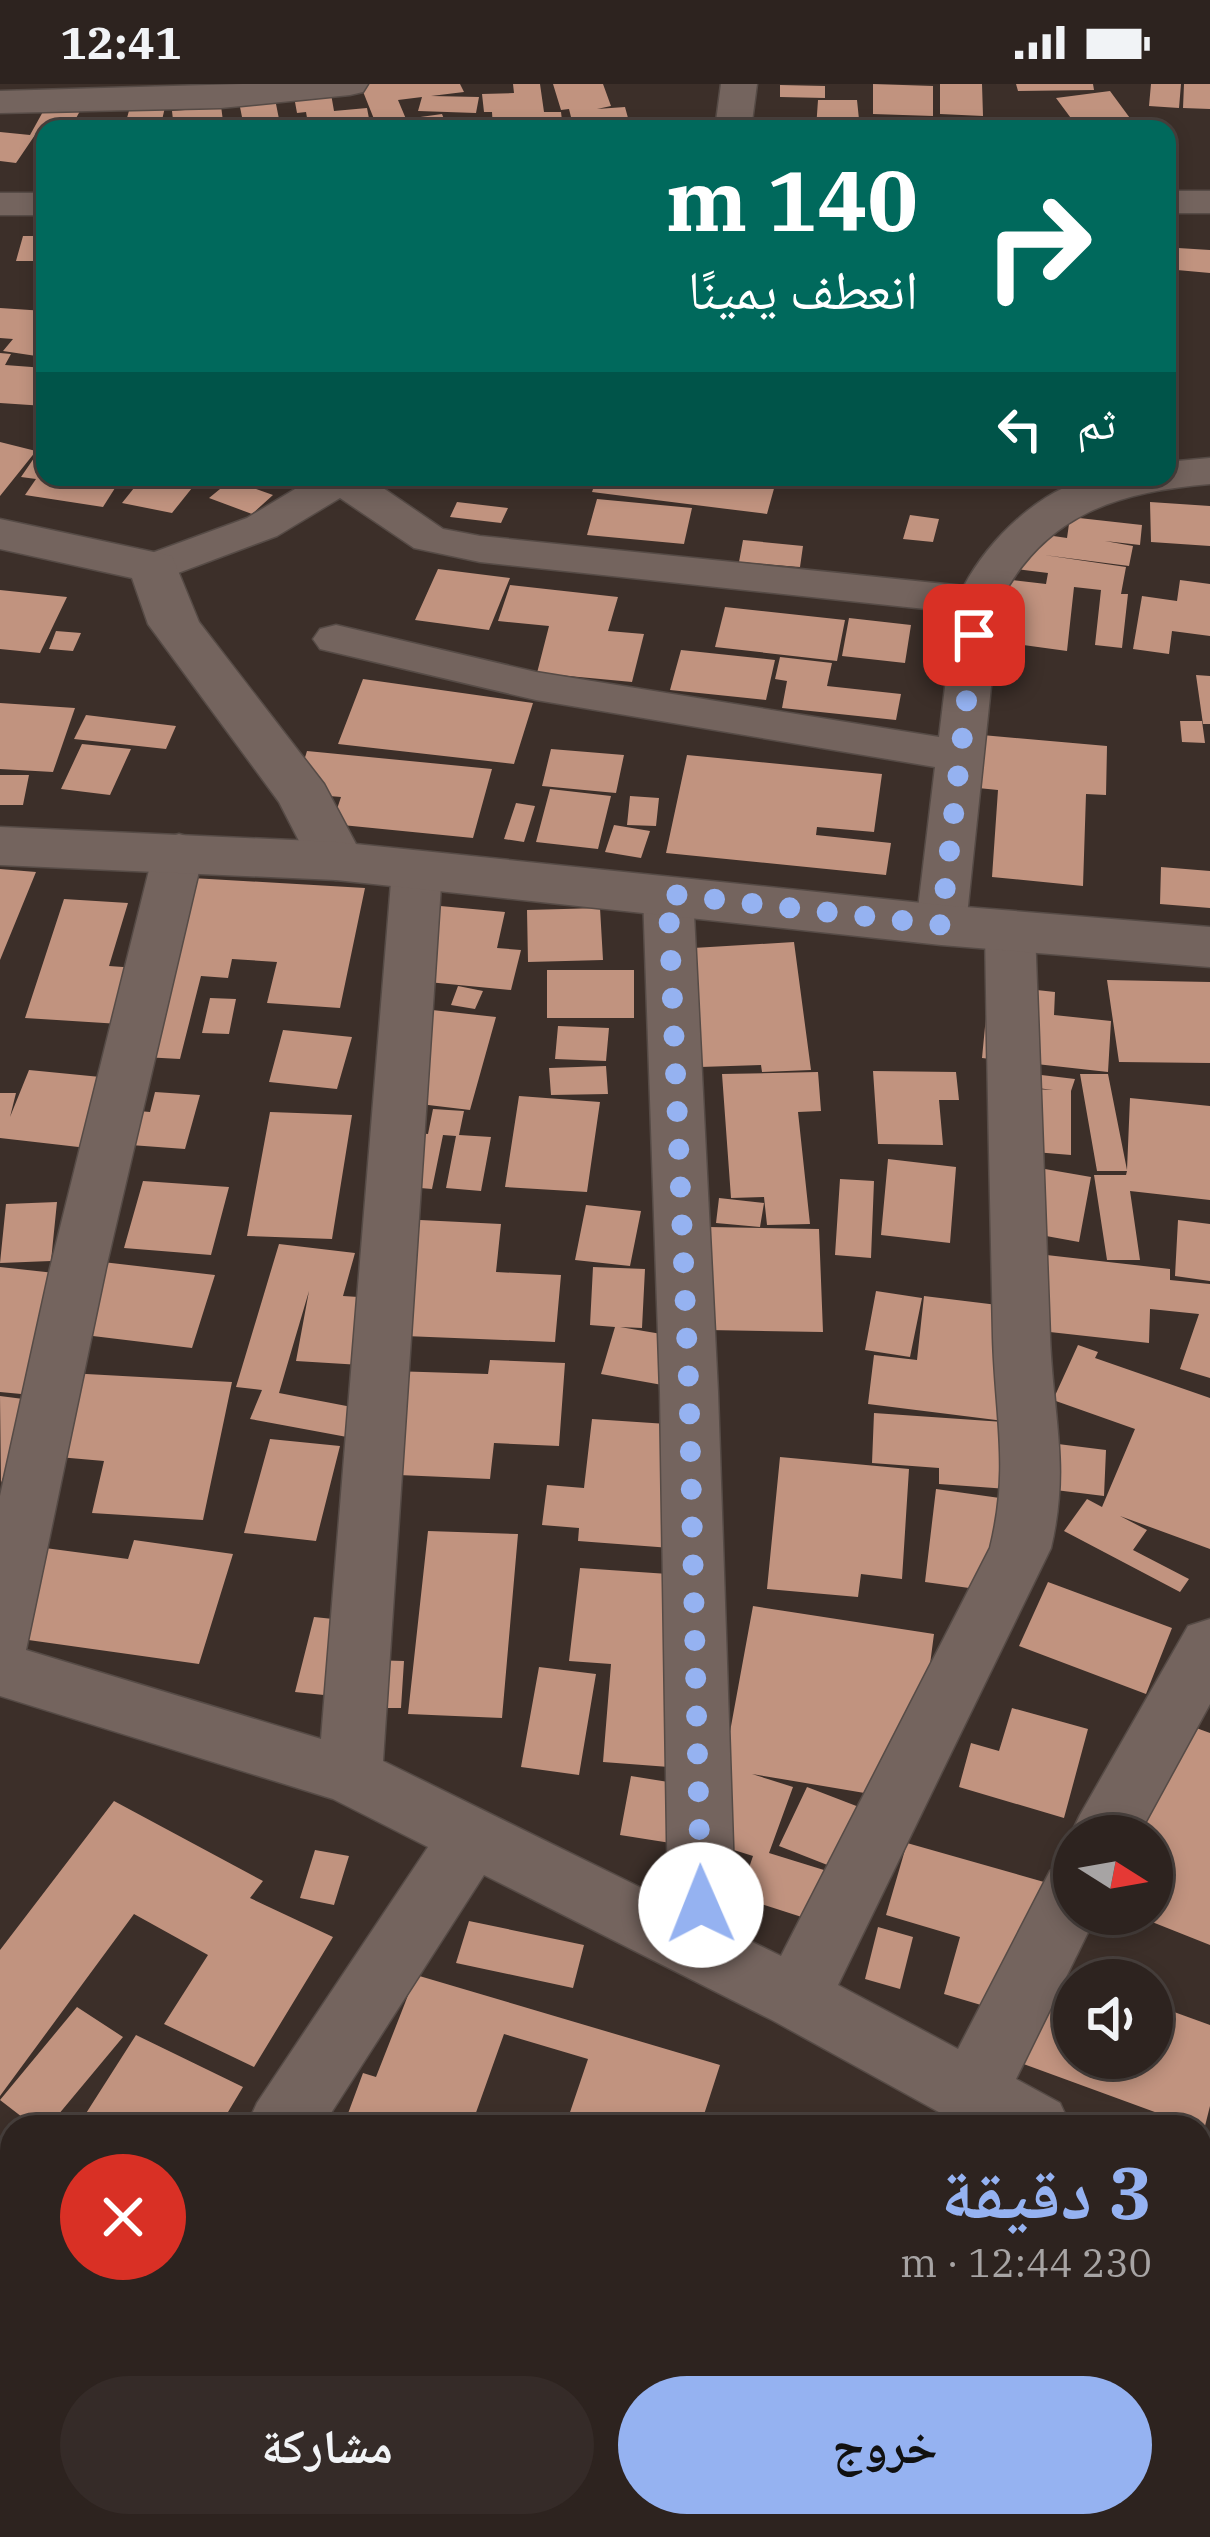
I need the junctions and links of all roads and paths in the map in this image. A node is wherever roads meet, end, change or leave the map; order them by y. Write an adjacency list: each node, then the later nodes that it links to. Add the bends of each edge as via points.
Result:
1 (350, 84): 3 (street, via 221,97)
2 (740, 84): 4 (street)
3 (0, 102)
4 (734, 120)
5 (1176, 202): 6 (street)
6 (1210, 202)
7 (0, 204): 8 (street)
8 (36, 205)
9 (1210, 471): 10 (street)
10 (1176, 474)
11 (330, 486): 15 (street, via 262,527)
12 (354, 486): 16 (street, via 429,539 480,549)
13 (1113, 486): 16 (street, via 1025,533 990,572)
14 (0, 534): 15 (main road)
15 (154, 567): 21 (main road, via 174,624 304,797)
16 (978, 601): 18 (street)
17 (336, 639): 18 (street, via 536,686)
18 (959, 756): 24 (street)
19 (0, 846): 20 (main road)
20 (179, 850): 21 (main road); 27 (street, via 78,1268)
21 (336, 861): 22 (main road)
22 (417, 870): 23 (main road); 30 (street)
23 (668, 894): 24 (main road); 34 (street)
24 (941, 925): 25 (main road)
25 (1010, 930): 26 (main road); 35 (street, via 1032,1501 1011,1568)
26 (1210, 947)
27 (0, 1639)
28 (1210, 1645): 31 (street)
29 (0, 1669): 30 (street)
30 (350, 1776): 32 (street)
31 (1115, 1815)
32 (472, 1837): 34 (street); 37 (street)
33 (1053, 1934): 36 (street)
34 (703, 1951): 35 (street)
35 (796, 1997): 36 (street)
36 (974, 2090): 38 (street)
37 (290, 2115)
38 (1015, 2115)

